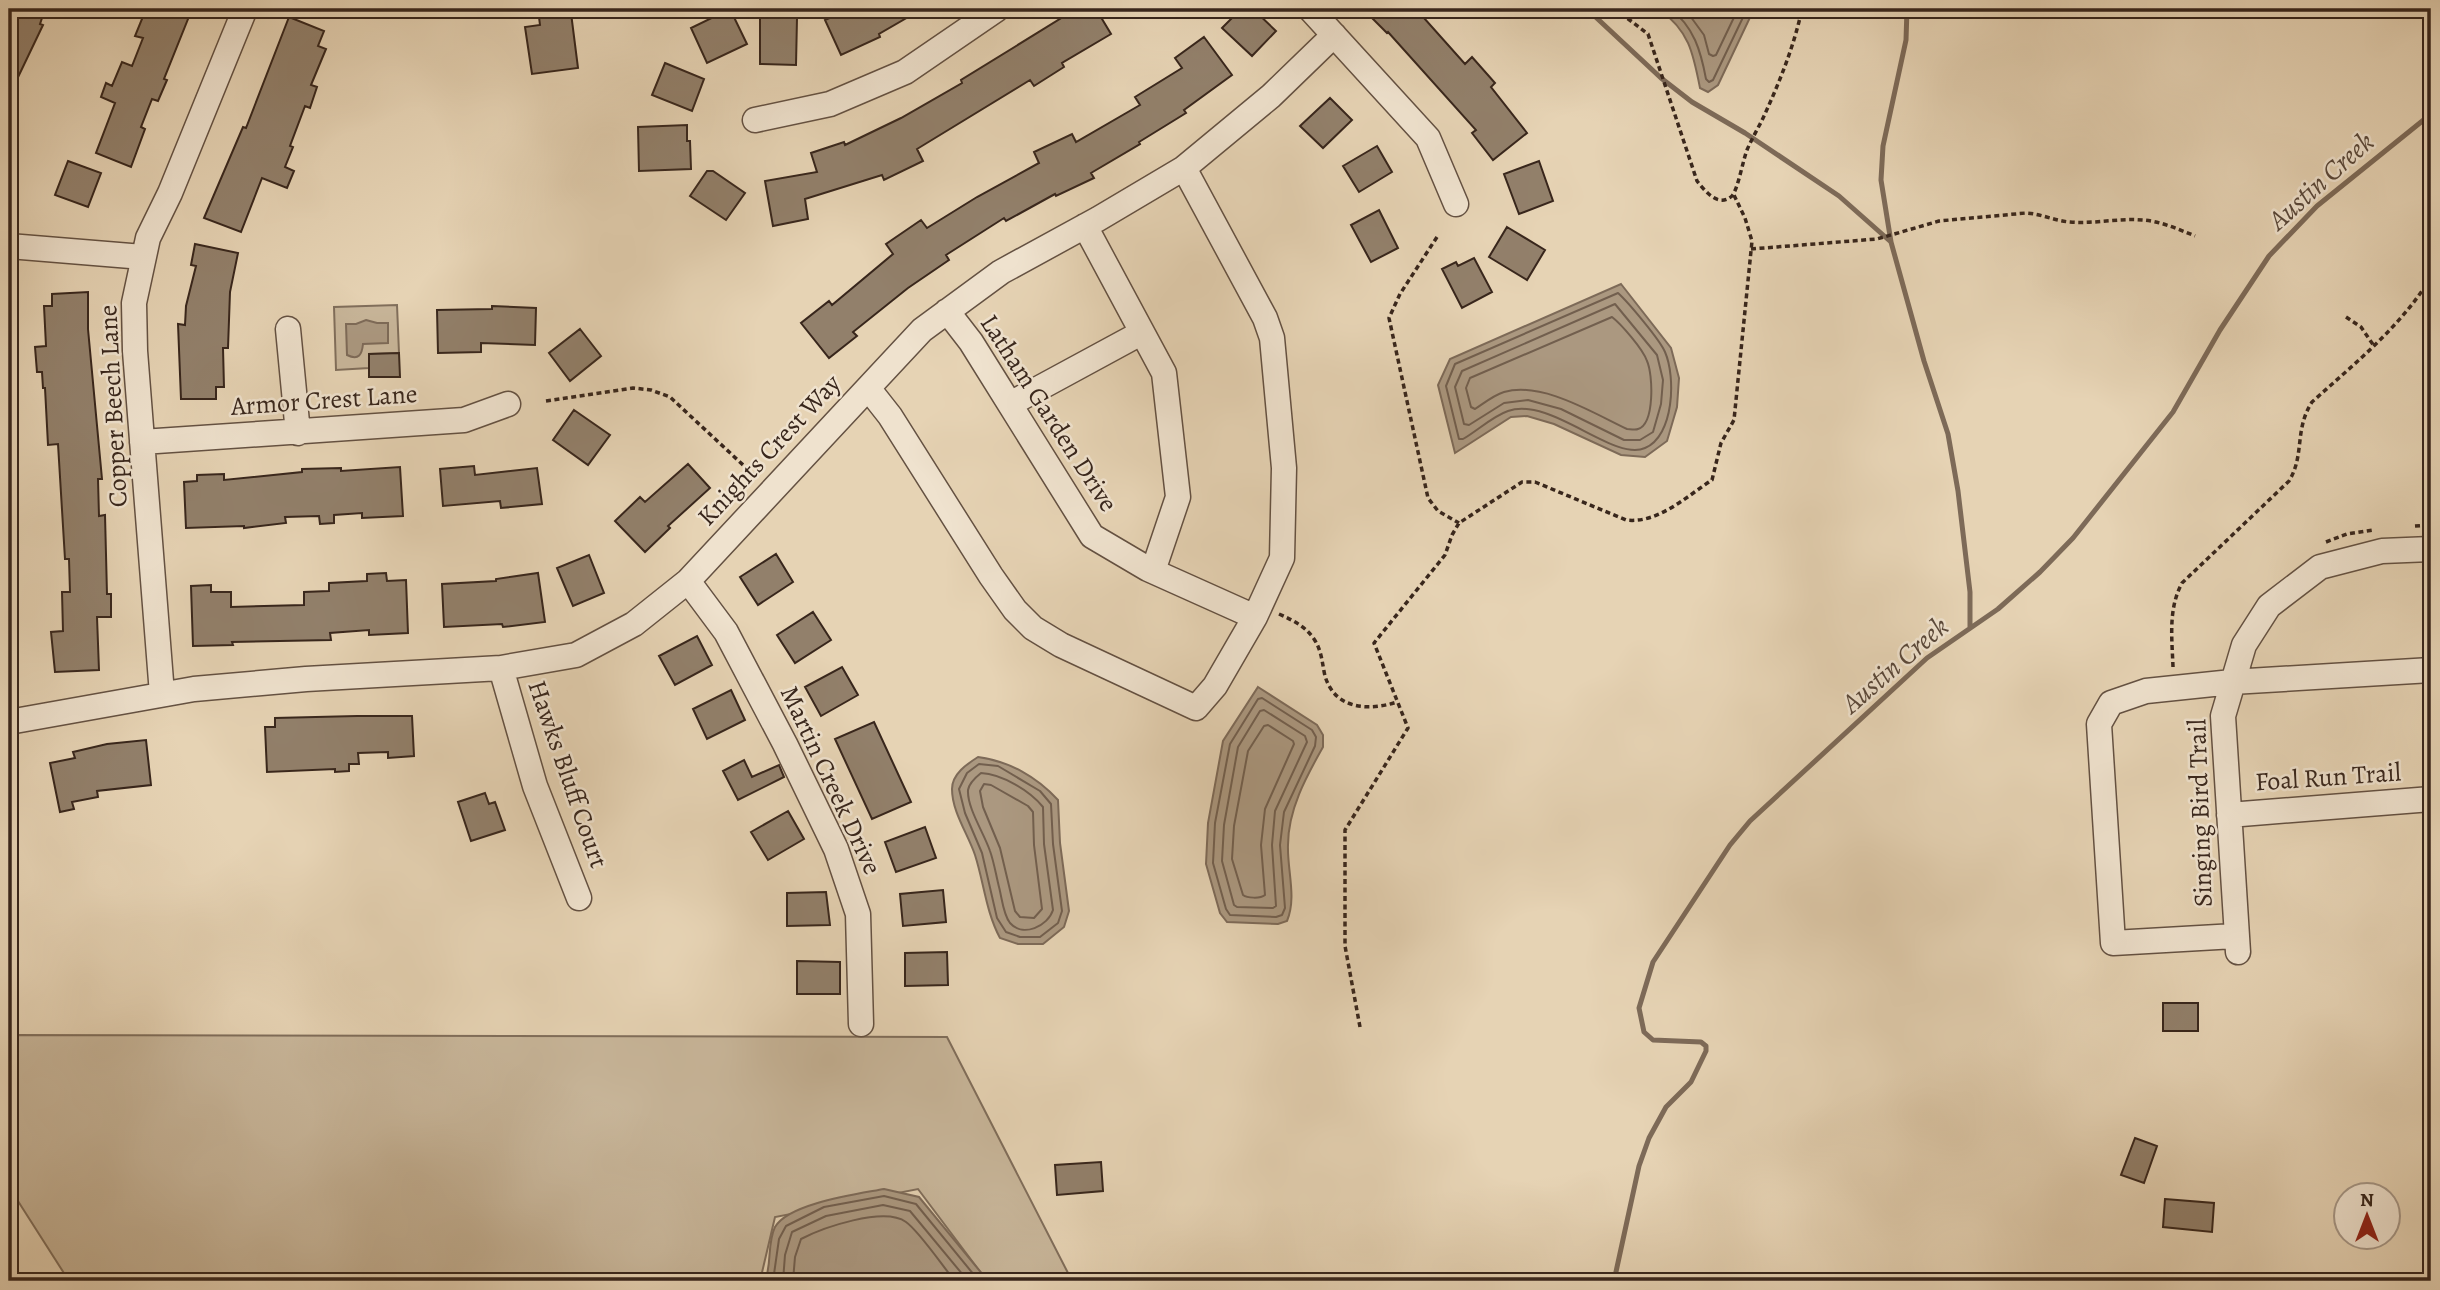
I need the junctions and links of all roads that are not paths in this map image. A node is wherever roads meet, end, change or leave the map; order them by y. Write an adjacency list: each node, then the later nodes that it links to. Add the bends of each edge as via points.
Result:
1 (245, 9): 10 (street, Copper Beech Lane)
2 (997, 9): 5 (street, via 905,72 830,104)
3 (1310, 9): 4 (street)
4 (1334, 35): 6 (street, Knights Crest Way, via 1271,96); 7 (street, via 1428,138)
5 (755, 120)
6 (1184, 167): 8 (street, Knights Crest Way); 22 (street, via 1272,338 1284,467 1282,558)
7 (1456, 204)
8 (1085, 226): 11 (street, Knights Crest Way, via 1002,272); 13 (street)
9 (9, 246): 10 (street)
10 (143, 257): 18 (street, Copper Beech Lane, via 134,303)
11 (947, 311): 14 (street, Knights Crest Way, via 922,330); 16 (street, Latham Garden Drive)
12 (288, 329): 17 (street)
13 (1141, 333): 16 (street); 20 (street, via 1164,373 1178,497)
14 (868, 388): 21 (street, Knights Crest Way); 22 (street, via 1015,610 1061,645 1196,708)
15 (508, 404): 17 (street, Armor Crest Lane, via 464,420)
16 (1010, 404): 20 (street, Latham Garden Drive, via 1092,536)
17 (298, 432): 18 (street, Armor Crest Lane)
18 (142, 442): 26 (street, Copper Beech Lane)
19 (2431, 549): 25 (street, Singing Bird Trail, via 2382,551 2320,567 2269,606 2244,645)
20 (1153, 571): 22 (street, Latham Garden Drive)
21 (688, 581): 23 (street, Knights Crest Way, via 634,624 576,655); 31 (street, Martin Creek Drive, via 726,632 836,849 858,914)
22 (1264, 615)
23 (501, 667): 26 (street, Knights Crest Way, via 306,679); 30 (street, Hawks Bluff Court, via 535,786)
24 (2431, 670): 25 (street)
25 (2232, 682): 29 (street, Singing Bird Trail, via 2223,716); 29 (street, Singing Bird Trail, via 2146,691 2110,703 2099,724 2113,943 2237,944)
26 (162, 694): 27 (street, Knights Crest Way)
27 (9, 722)
28 (2431, 799): 29 (street, Foal Run Trail)
29 (2229, 815)
30 (579, 898)
31 (862, 1024)

